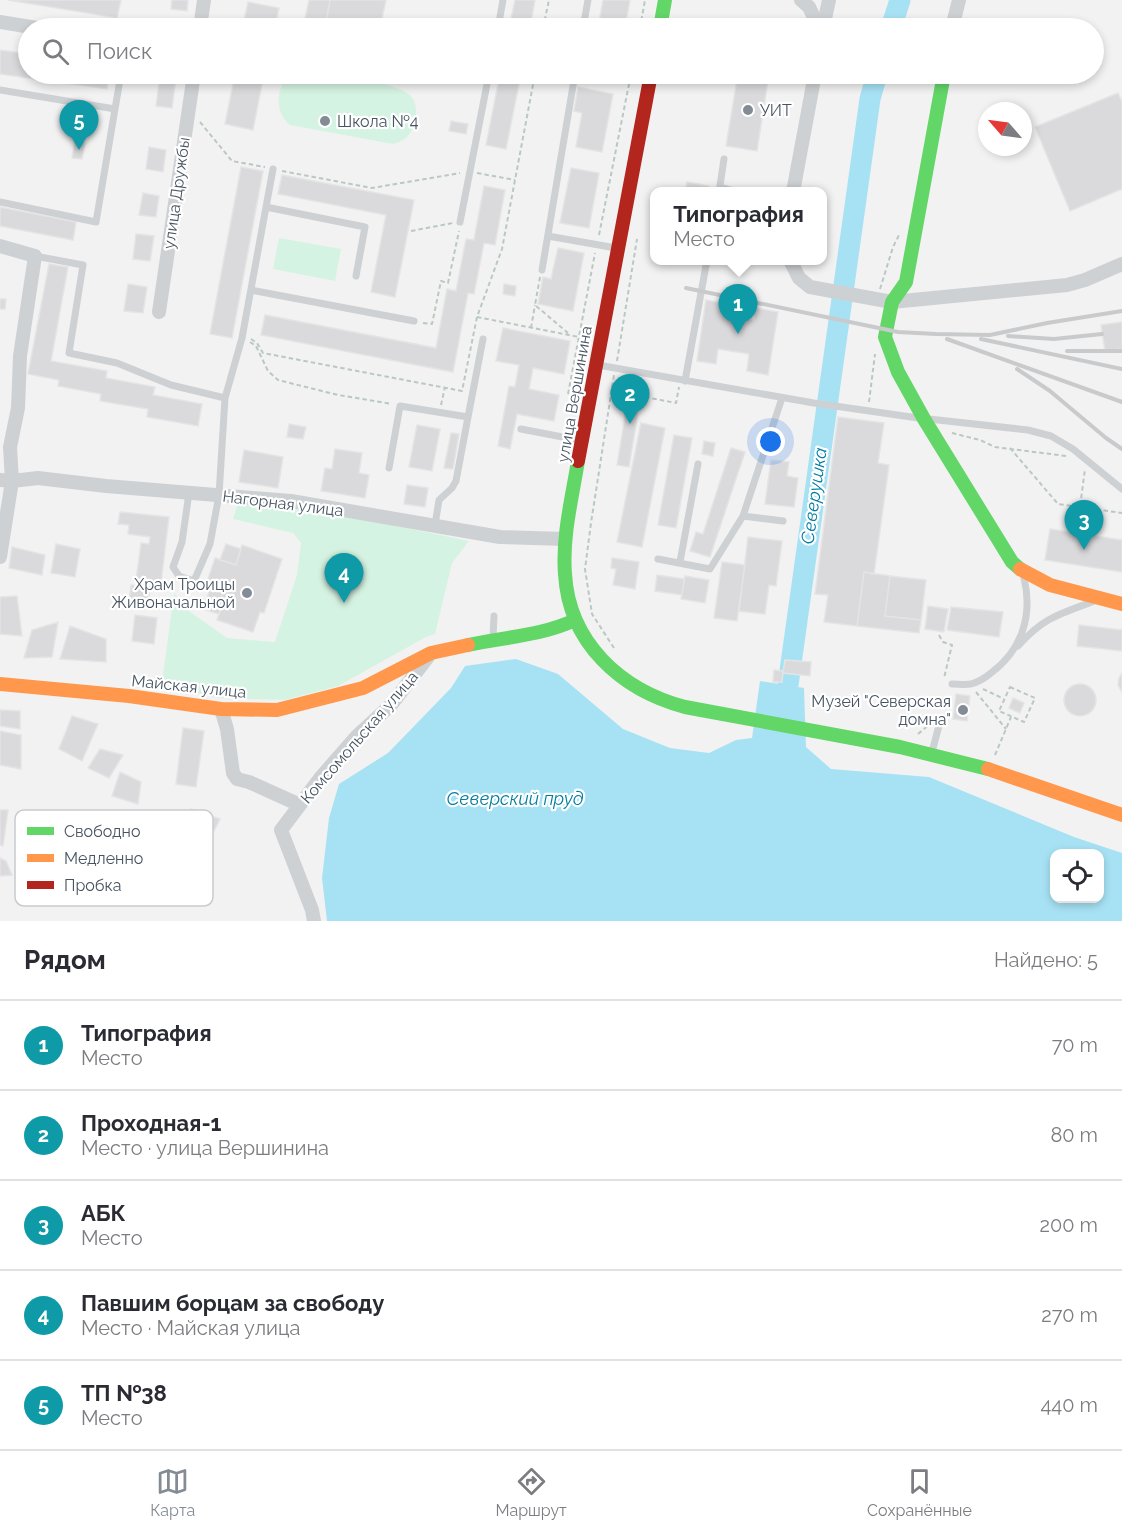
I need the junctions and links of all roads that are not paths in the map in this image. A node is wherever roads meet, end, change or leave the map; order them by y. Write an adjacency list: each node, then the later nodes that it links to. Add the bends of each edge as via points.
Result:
1 (204, 0): 8 (street)
2 (503, 0): 9 (lane)
3 (588, 0): 10 (lane)
4 (665, 0): 11 (street)
5 (801, 0): 12 (street)
6 (829, 0): 13 (street)
7 (959, 0): 14 (street)
8 (201, 18)
9 (500, 18)
10 (585, 18)
11 (662, 18)
12 (815, 18)
13 (824, 18)
14 (954, 18)
15 (0, 22): 16 (street)
16 (18, 25)
17 (119, 84): 26 (lane)
18 (192, 84): 45 (street, улица Дружбы)
19 (487, 84): 33 (lane)
20 (573, 84): 34 (lane)
21 (649, 84): 36 (street, улица Вершинина)
22 (813, 84): 30 (street)
23 (942, 84): 44 (street, via 906,282)
24 (1, 90): 25 (lane); 26 (lane)
25 (0, 101)
26 (115, 109): 31 (lane, via 96,222)
27 (724, 159): 29 (lane)
28 (273, 169): 32 (lane)
29 (719, 187)
30 (794, 187)
31 (0, 202)
32 (266, 207): 42 (lane, via 365,227); 43 (lane)
33 (460, 222)
34 (548, 236): 36 (lane); 41 (lane)
35 (0, 246): 37 (street)
36 (618, 249): 48 (street, улица Вершинина)
37 (36, 256): 50 (lane, via 83,265 69,353 117,363 171,385); 58 (street)
38 (1122, 264): 44 (street, via 1067,285)
39 (706, 265): 49 (lane)
40 (792, 265): 44 (street, via 810,287)
41 (542, 270)
42 (356, 276)
43 (251, 290): 46 (lane); 50 (lane)
44 (892, 302): 53 (street, via 885,337 898,372)
45 (159, 312)
46 (414, 321)
47 (483, 339): 52 (lane)
48 (596, 364): 49 (lane); 55 (street, улица Вершинина)
49 (685, 381): 51 (lane)
50 (225, 398): 61 (lane)
51 (782, 398): 53 (lane); 62 (lane)
52 (468, 417): 57 (lane, via 400,406); 64 (lane, via 456,481 439,500)
53 (924, 419): 59 (lane, via 1051,436); 69 (street)
54 (521, 429): 55 (lane)
55 (581, 441): 65 (street, улица Вершинина)
56 (698, 464): 68 (lane)
57 (389, 468)
58 (6, 480): 60 (street, Нагорная улица, via 38,478); 66 (street)
59 (1122, 489)
60 (189, 493): 61 (street, Нагорная улица); 61 (lane, via 182,542 173,567 179,576 194,581 210,544)
61 (219, 495): 64 (street, Нагорная улица, via 291,501)
62 (743, 516): 63 (lane); 68 (lane, via 710,569)
63 (783, 521)
64 (435, 525): 65 (street, Нагорная улица, via 522,542)
65 (565, 539): 73 (street, улица Вершинина, via 564,578)
66 (0, 557)
67 (658, 559): 68 (lane)
68 (680, 562)
69 (1022, 573): 70 (street, via 1054,588); 75 (lane, via 1028,594 1027,613)
70 (1102, 599): 71 (street); 75 (lane, via 1048,619)
71 (1122, 604)
72 (494, 616): 74 (lane)
73 (575, 620): 74 (street, Майская улица, via 558,628); 81 (street, улица Вершинина, via 596,655 623,680 673,703)
74 (494, 639): 76 (street, Майская улица)
75 (1015, 650): 78 (lane, via 984,678 972,684)
76 (431, 653): 79 (street, Майская улица, via 363,688 277,710); 82 (street, Комсомольская улица, via 391,705 356,737)
77 (0, 684): 79 (street, Майская улица)
78 (952, 684)
79 (221, 709): 82 (street, via 237,780)
80 (941, 718): 81 (lane)
81 (932, 754): 83 (street, улица Вершинина, via 983,766)
82 (300, 805): 84 (street, Комсомольская улица, via 281,830)
83 (1122, 815)
84 (314, 921)

